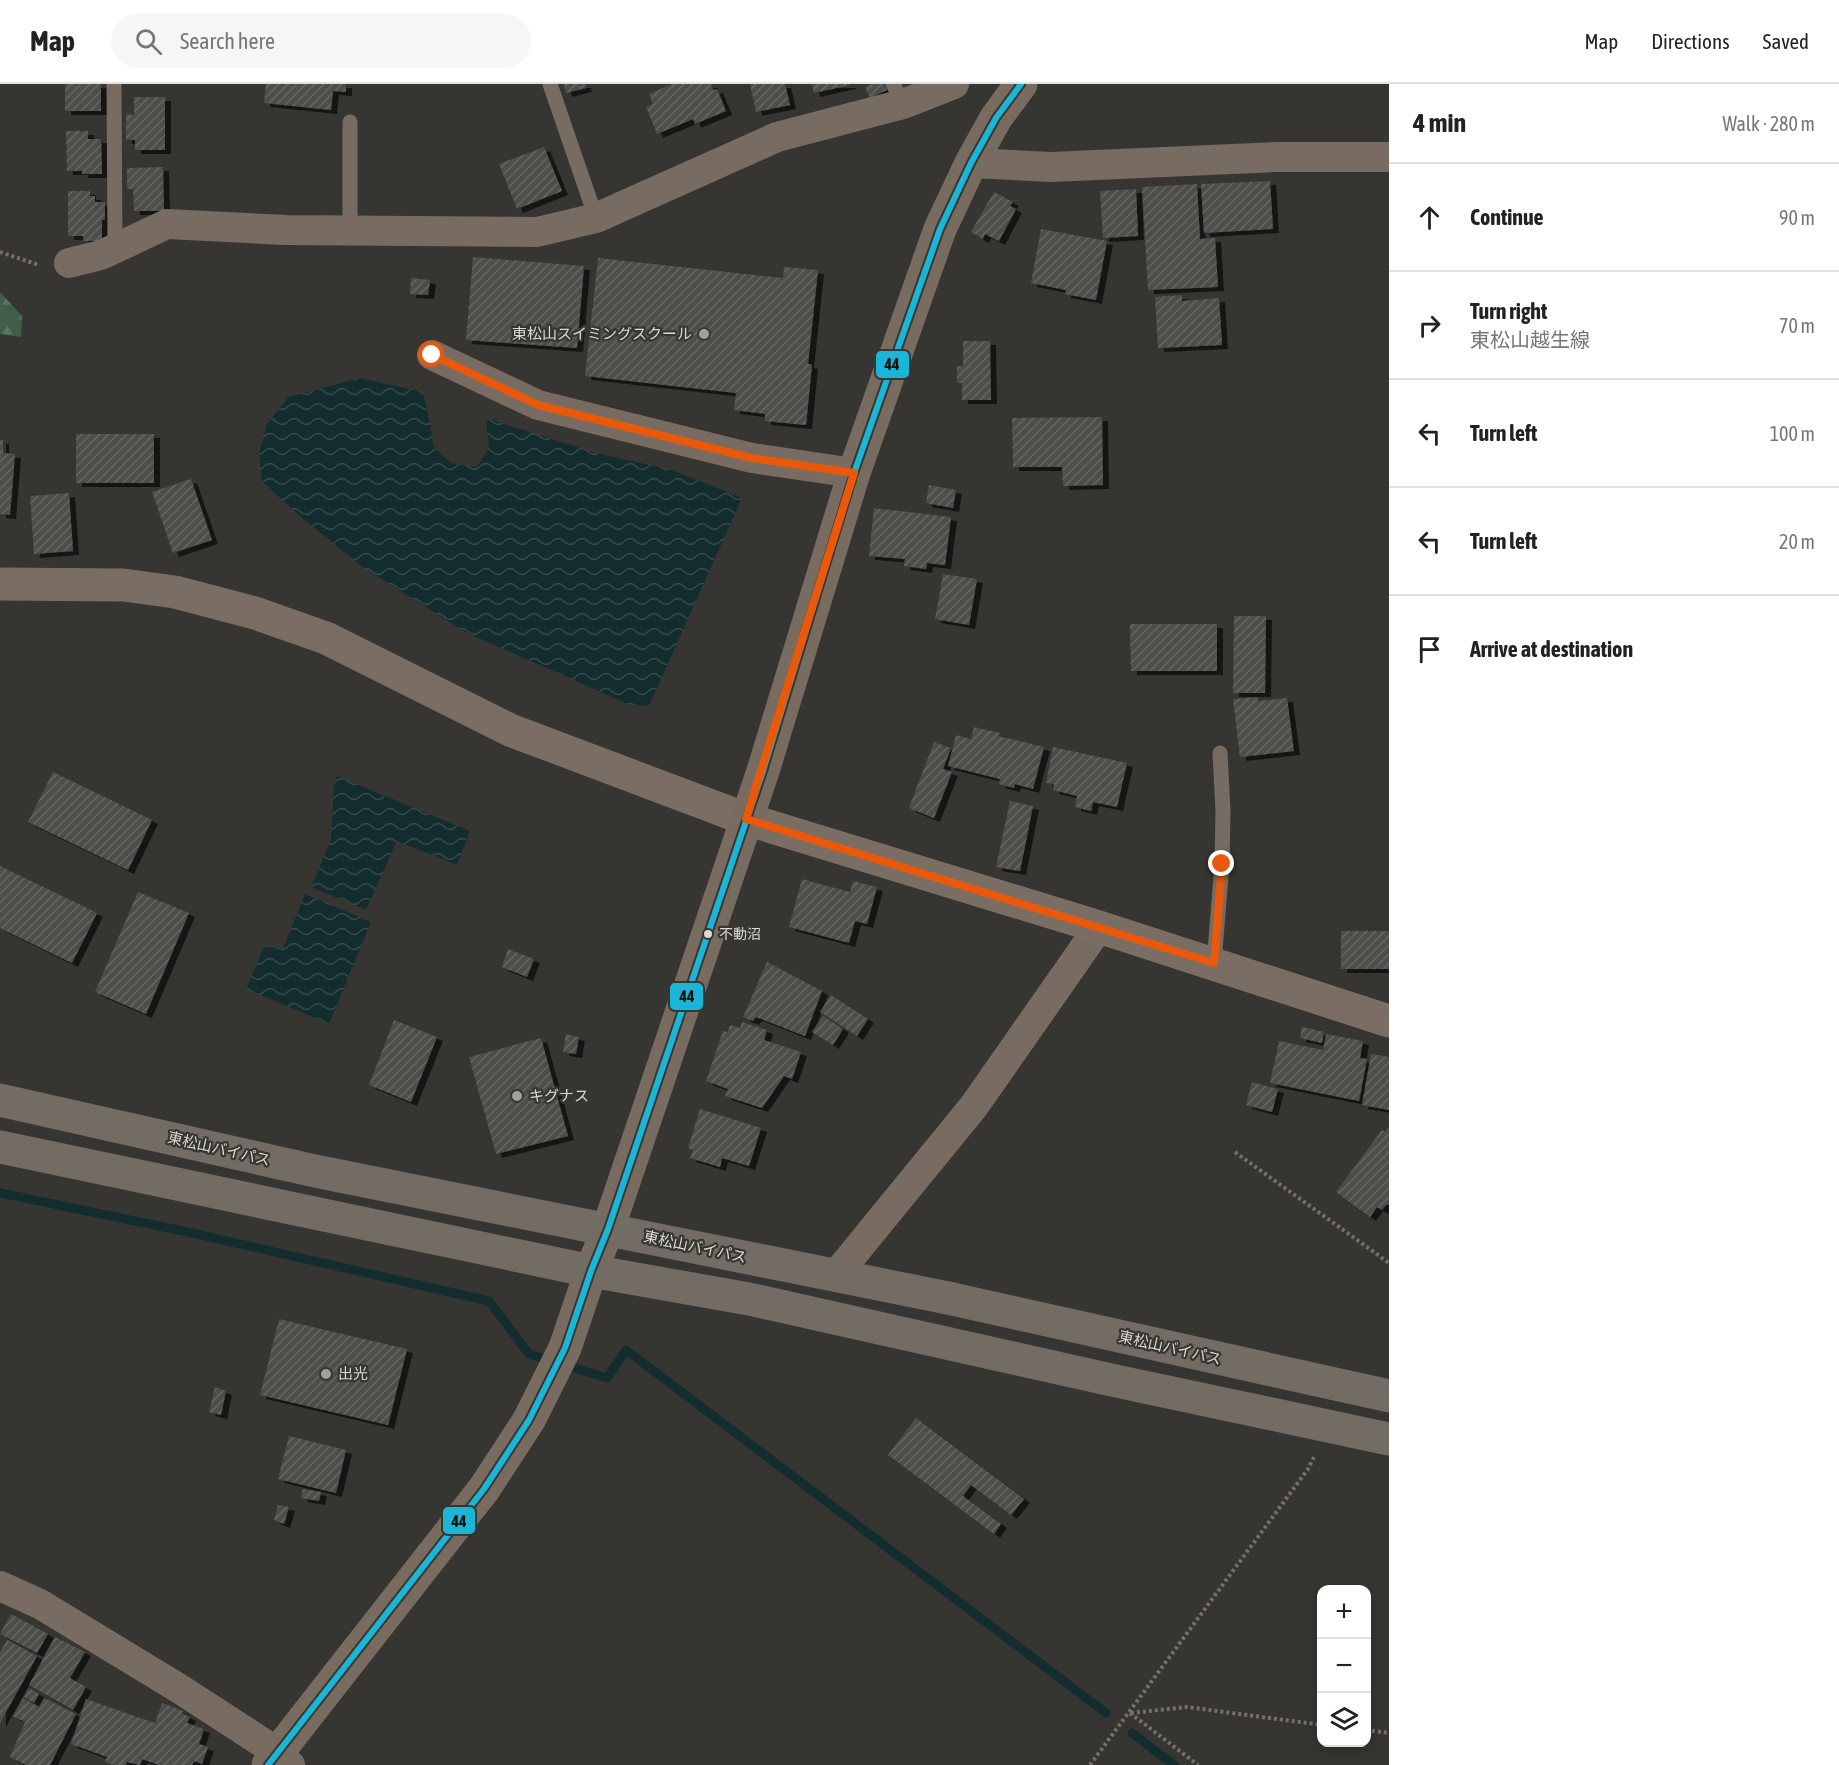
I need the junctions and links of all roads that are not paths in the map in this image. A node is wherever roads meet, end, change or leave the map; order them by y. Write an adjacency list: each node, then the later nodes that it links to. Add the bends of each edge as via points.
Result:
1 (114, 84): 11 (lane)
2 (550, 84): 9 (lane)
3 (954, 84): 5 (street)
4 (1021, 84): 8 (main road)
5 (898, 94): 9 (street, via 777,137)
6 (350, 122): 10 (lane)
7 (1389, 158): 8 (street, via 1276,158 1051,167)
8 (971, 163): 14 (main road, via 940,229)
9 (596, 218): 10 (street, via 537,232)
10 (350, 231): 11 (street, via 167,224)
11 (115, 249): 12 (street)
12 (69, 263)
13 (432, 355): 14 (street, via 538,405 752,458)
14 (854, 473): 17 (main road)
15 (0, 584): 17 (street, via 123,585 175,592 255,613 326,638 510,730)
16 (1220, 753): 19 (lane, via 1222,864)
17 (746, 819): 18 (street); 23 (main road)
18 (1099, 927): 19 (street); 25 (street, via 974,1106)
19 (1214, 963): 20 (street)
20 (1389, 1022)
21 (0, 1100): 23 (highway, 東松山バイパス, via 315,1171)
22 (0, 1148): 24 (highway)
23 (608, 1229): 24 (main road); 25 (highway, 東松山バイパス)
24 (591, 1271): 27 (highway, via 749,1299); 29 (main road, via 566,1348 523,1430 484,1489)
25 (836, 1275): 26 (highway, 東松山バイパス)
26 (1389, 1396)
27 (1389, 1439)
28 (0, 1587): 29 (street, via 40,1604 180,1689)
29 (279, 1761)

